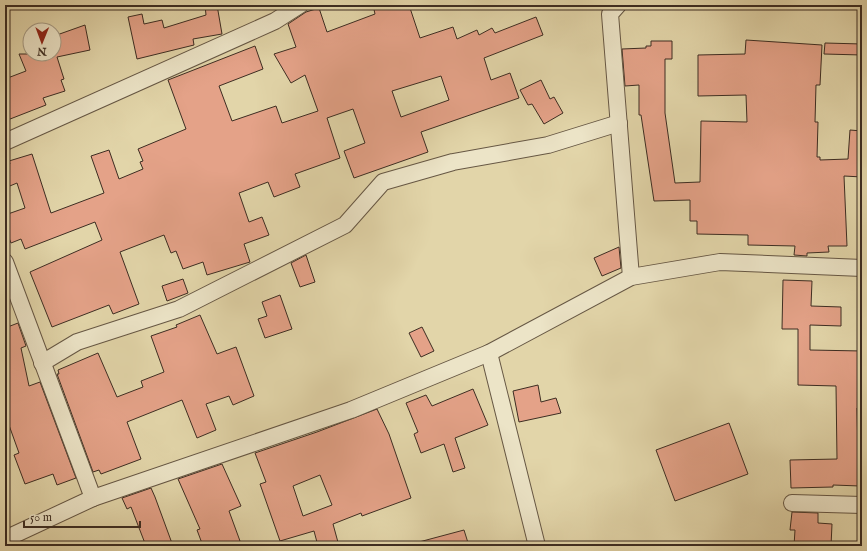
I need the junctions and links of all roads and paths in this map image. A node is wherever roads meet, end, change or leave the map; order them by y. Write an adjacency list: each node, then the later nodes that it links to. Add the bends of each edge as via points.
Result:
1 (300, 5): 4 (street, via 275,20)
2 (618, 5): 3 (street, via 610,14)
3 (619, 123): 7 (street); 10 (street, via 548,144 453,162 382,182 345,225 178,309 77,342)
4 (5, 142)
5 (5, 262): 8 (street)
6 (862, 268): 7 (street, via 720,262)
7 (631, 277): 9 (street)
8 (10, 291): 10 (street)
9 (489, 353): 11 (street, via 351,410); 15 (street)
10 (42, 363): 11 (street)
11 (92, 498): 14 (street)
12 (792, 504): 13 (street)
13 (862, 505)
14 (5, 539)
15 (537, 546)

